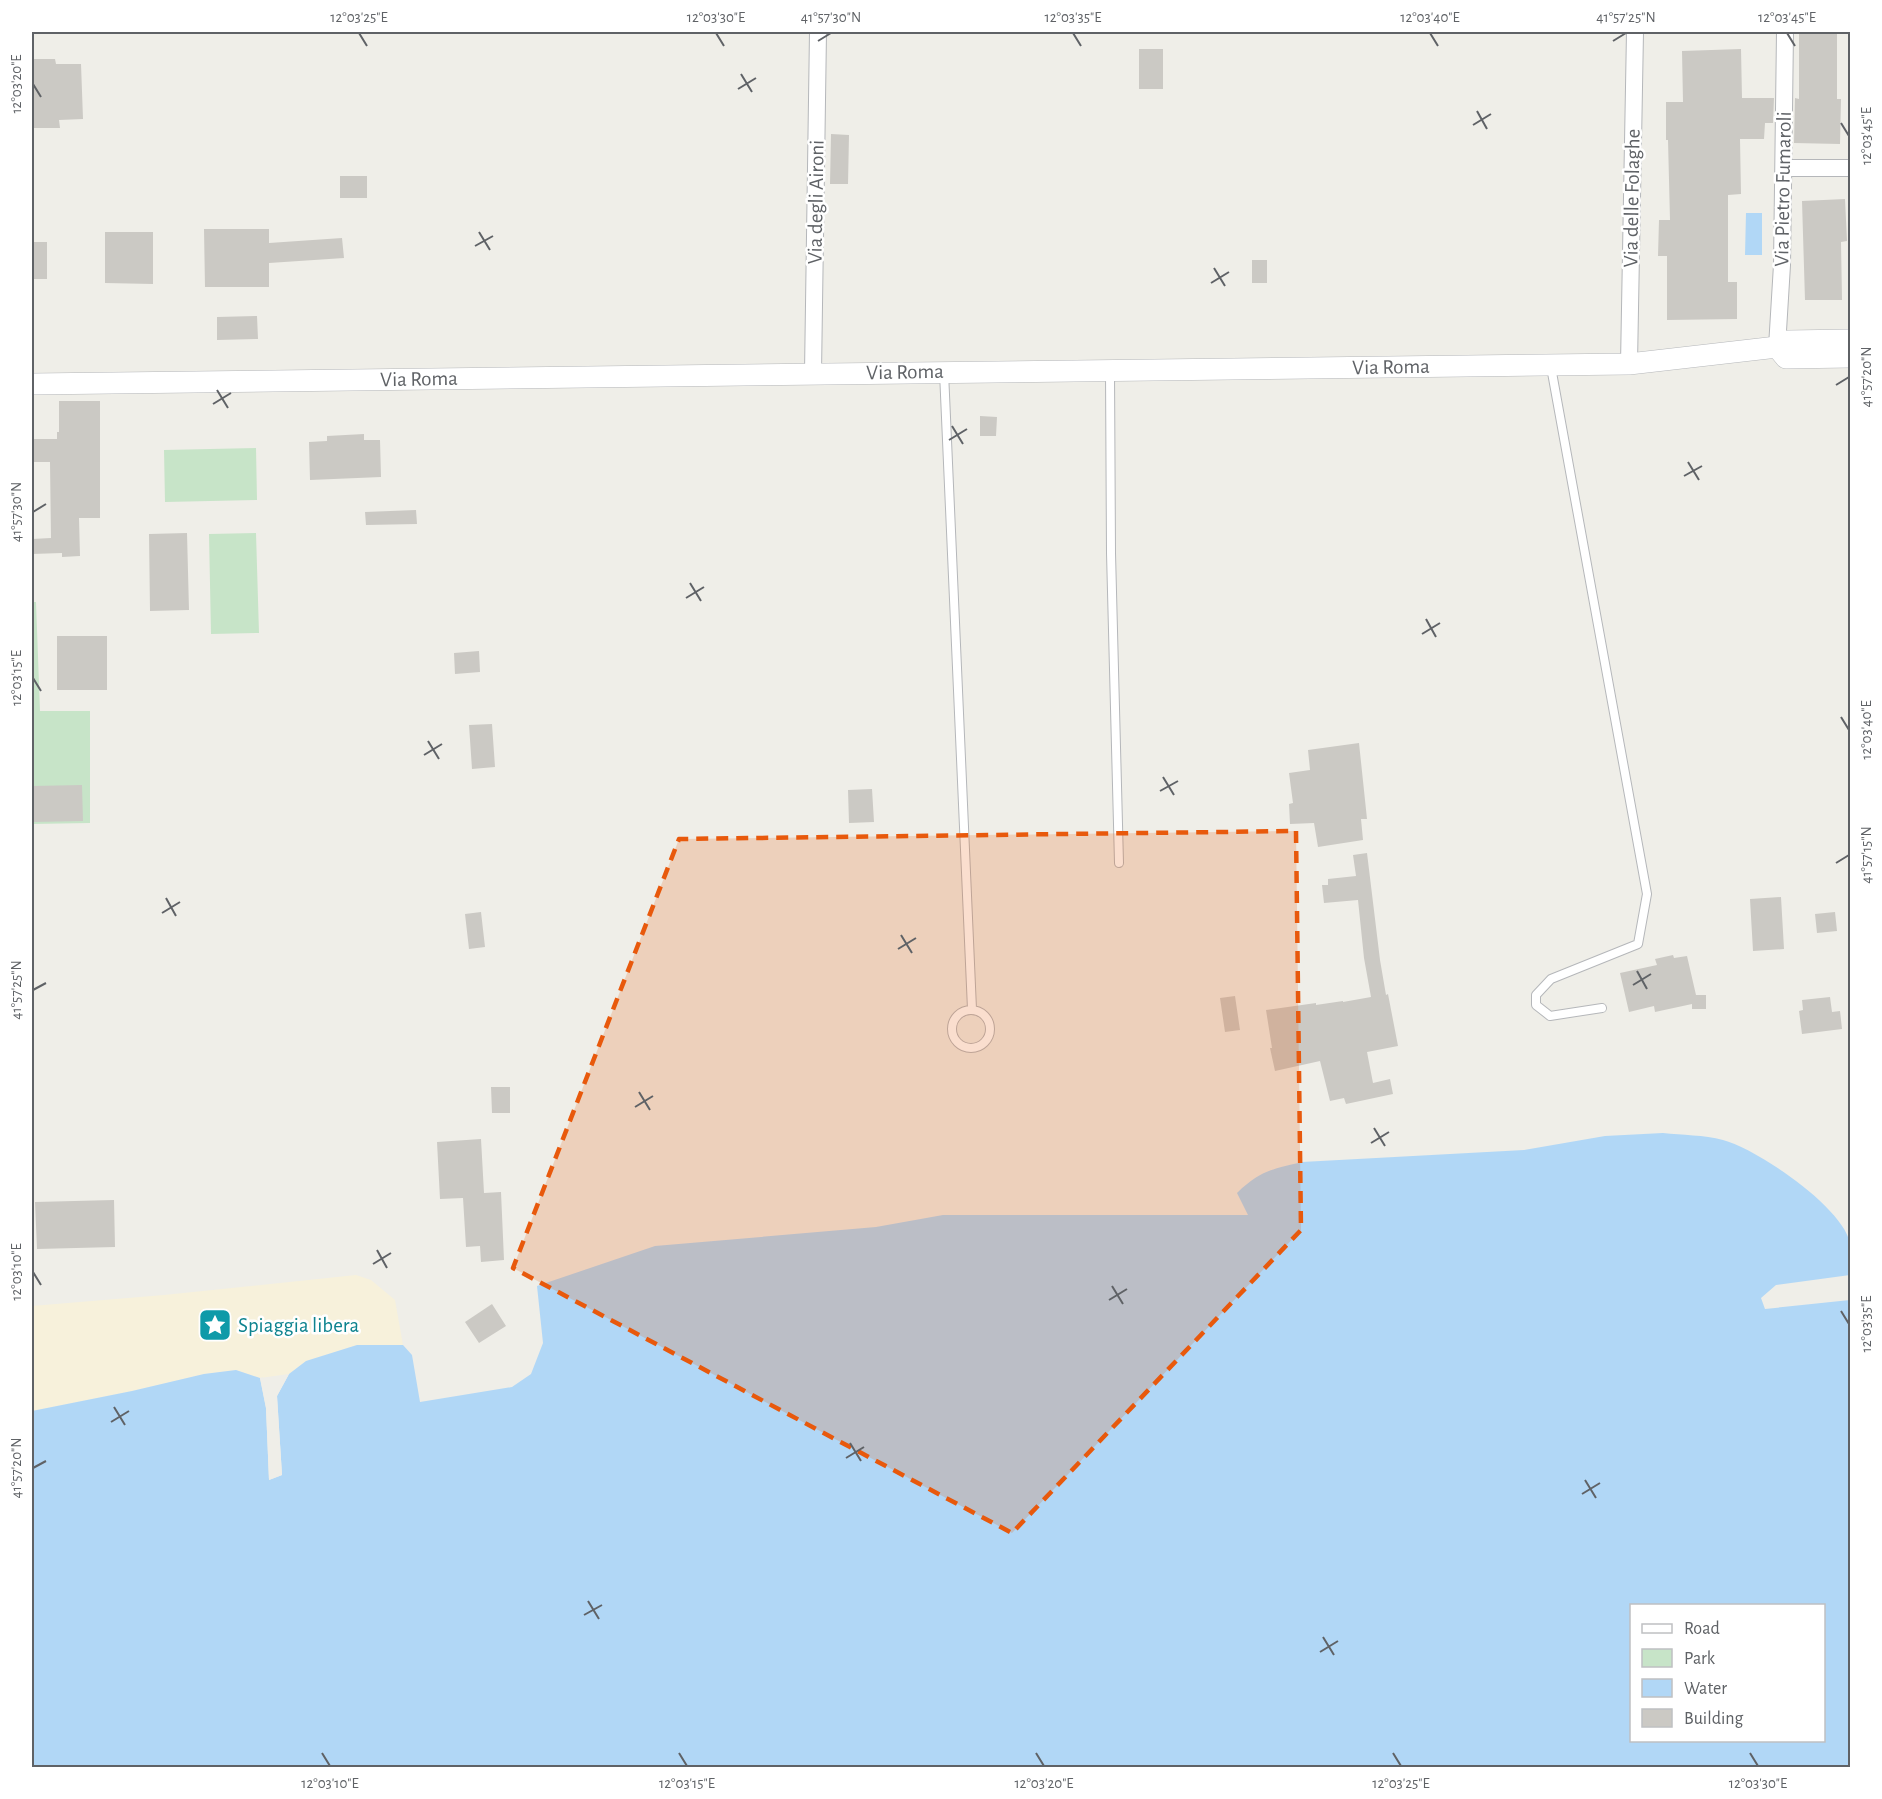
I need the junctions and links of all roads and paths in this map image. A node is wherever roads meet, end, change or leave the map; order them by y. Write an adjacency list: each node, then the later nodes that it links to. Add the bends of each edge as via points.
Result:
1 (818, 32): 13 (street, Via degli Aironi)
2 (1635, 32): 9 (street, Via delle Folaghe)
3 (1785, 32): 4 (street, Via Pietro Fumaroli)
4 (1785, 168): 5 (street); 7 (street, Via Pietro Fumaroli)
5 (1851, 168)
6 (1851, 340): 7 (street, Via Roma, via 1788,341)
7 (1777, 347): 8 (street, via 1786,358); 9 (street, Via Roma)
8 (1851, 357)
9 (1629, 364): 10 (street, Via Roma)
10 (1551, 365): 11 (street, Via Roma); 16 (lane, via 1647,894 1638,944 1551,979 1536,995 1536,1005 1550,1016)
11 (1110, 370): 12 (street, Via Roma); 15 (lane)
12 (944, 371): 13 (street, Via Roma); 17 (lane)
13 (813, 373): 14 (street, Via Roma)
14 (32, 384)
15 (1119, 863)
16 (1602, 1008)
17 (972, 1010): 17 (lane, via 959,1013 951,1032 957,1043 970,1049 986,1042 990,1030 983,1014)

